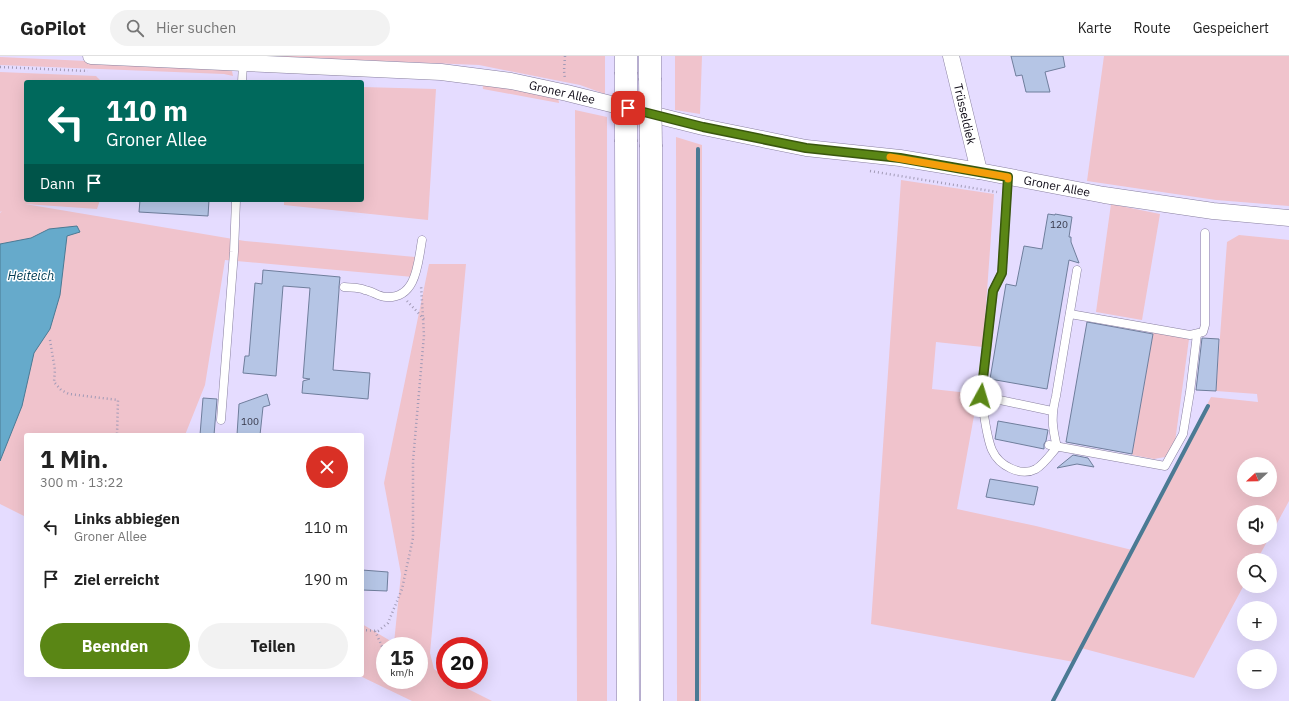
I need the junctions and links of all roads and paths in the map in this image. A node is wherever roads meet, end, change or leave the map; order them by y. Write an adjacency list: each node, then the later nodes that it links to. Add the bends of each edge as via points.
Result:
1 (91, 56): 5 (street, Groner Allee)
2 (565, 56): 8 (path)
3 (650, 56): 33 (highway, bridge)
4 (951, 56): 9 (street, Trüsseldiek)
5 (243, 64): 7 (lane); 8 (street, Groner Allee, via 460,74 512,81)
6 (626, 64): 32 (highway, bridge)
7 (242, 80)
8 (567, 93): 9 (street, Groner Allee, via 703,127 798,147 900,158)
9 (979, 171): 10 (street, Groner Allee)
10 (1008, 177): 12 (street, Groner Allee, via 1104,195 1213,211); 23 (lane, via 1002,273 993,291)
11 (236, 202): 25 (lane)
12 (1289, 218)
13 (1205, 233): 21 (lane, via 1205,325 1203,332)
14 (422, 240): 15 (lane)
15 (417, 269): 18 (lane, via 413,282); 20 (path)
16 (1077, 270): 19 (lane)
17 (344, 288): 18 (lane, via 358,288 385,297)
18 (400, 294): 20 (path)
19 (1070, 314): 21 (lane, via 1190,335); 24 (lane)
20 (424, 319): 30 (path, via 413,461 413,538 402,589 388,623)
21 (1197, 334): 28 (lane, via 1183,434 1165,466)
22 (50, 340): 26 (path, via 55,370 54,382 69,394 118,400)
23 (981, 396): 24 (lane); 28 (lane, via 992,451 1002,464 1013,470 1026,472 1036,469)
24 (1052, 411): 28 (lane)
25 (221, 420)
26 (117, 433)
27 (1049, 445): 28 (lane)
28 (1057, 447)
29 (364, 630): 30 (path)
30 (375, 631): 31 (path)
31 (378, 637)
32 (628, 701)
33 (652, 701)

